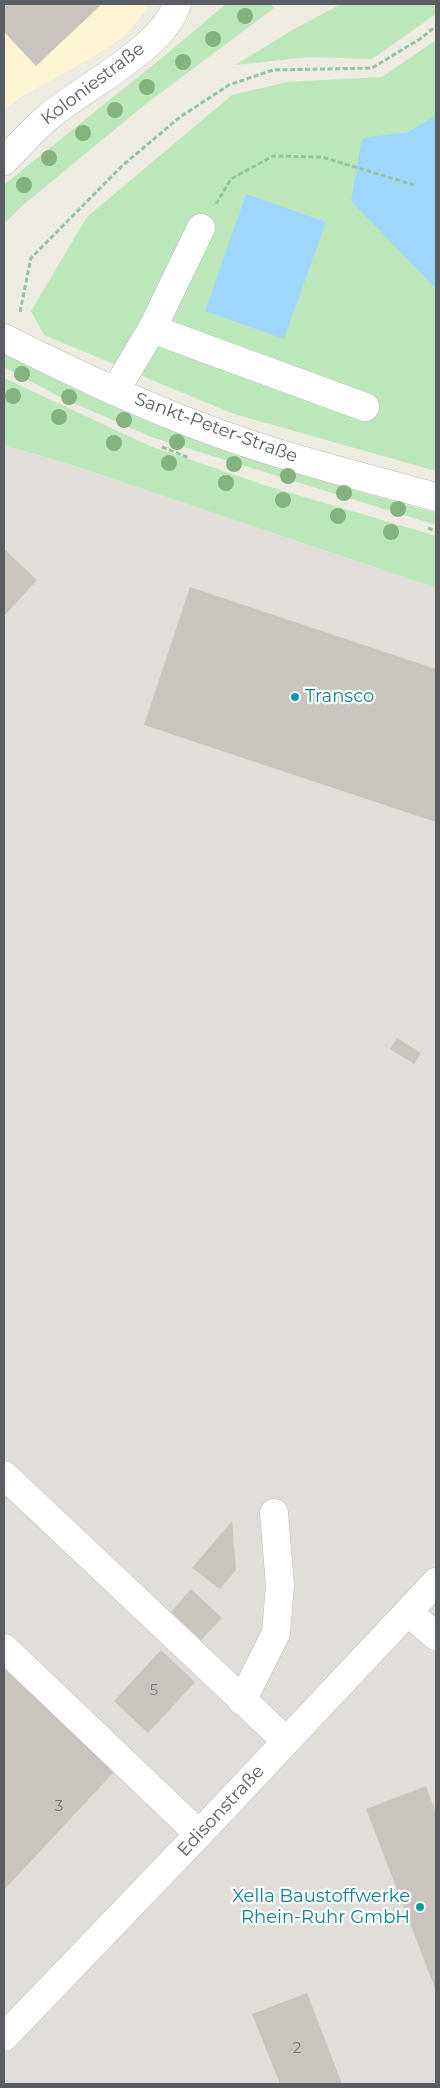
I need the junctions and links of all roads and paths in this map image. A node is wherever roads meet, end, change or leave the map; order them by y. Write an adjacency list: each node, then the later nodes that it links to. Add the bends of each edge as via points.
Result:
1 (177, 4): 3 (street, Koloniestraße, via 174,15 145,47 47,118)
2 (436, 26): 7 (path, via 372,68 273,70 229,85 180,117 123,166 31,258)
3 (4, 161)
4 (414, 185): 5 (path, via 322,157 273,156 231,179)
5 (201, 228): 6 (street)
6 (152, 329): 8 (street); 9 (street)
7 (11, 341): 8 (street, Sankt-Peter-Straße)
8 (114, 391): 10 (street, Sankt-Peter-Straße, via 265,449)
9 (364, 407)
10 (436, 497)
11 (4, 1475): 17 (street)
12 (274, 1513): 17 (street, via 280,1586 276,1633)
13 (436, 1582): 14 (street, Edisonstraße)
14 (409, 1613): 15 (street); 18 (street, Edisonstraße)
15 (436, 1636)
16 (4, 1648): 19 (street)
17 (242, 1701): 18 (street)
18 (286, 1741): 19 (street, Edisonstraße)
19 (199, 1834): 20 (street, Edisonstraße)
20 (4, 2037)

